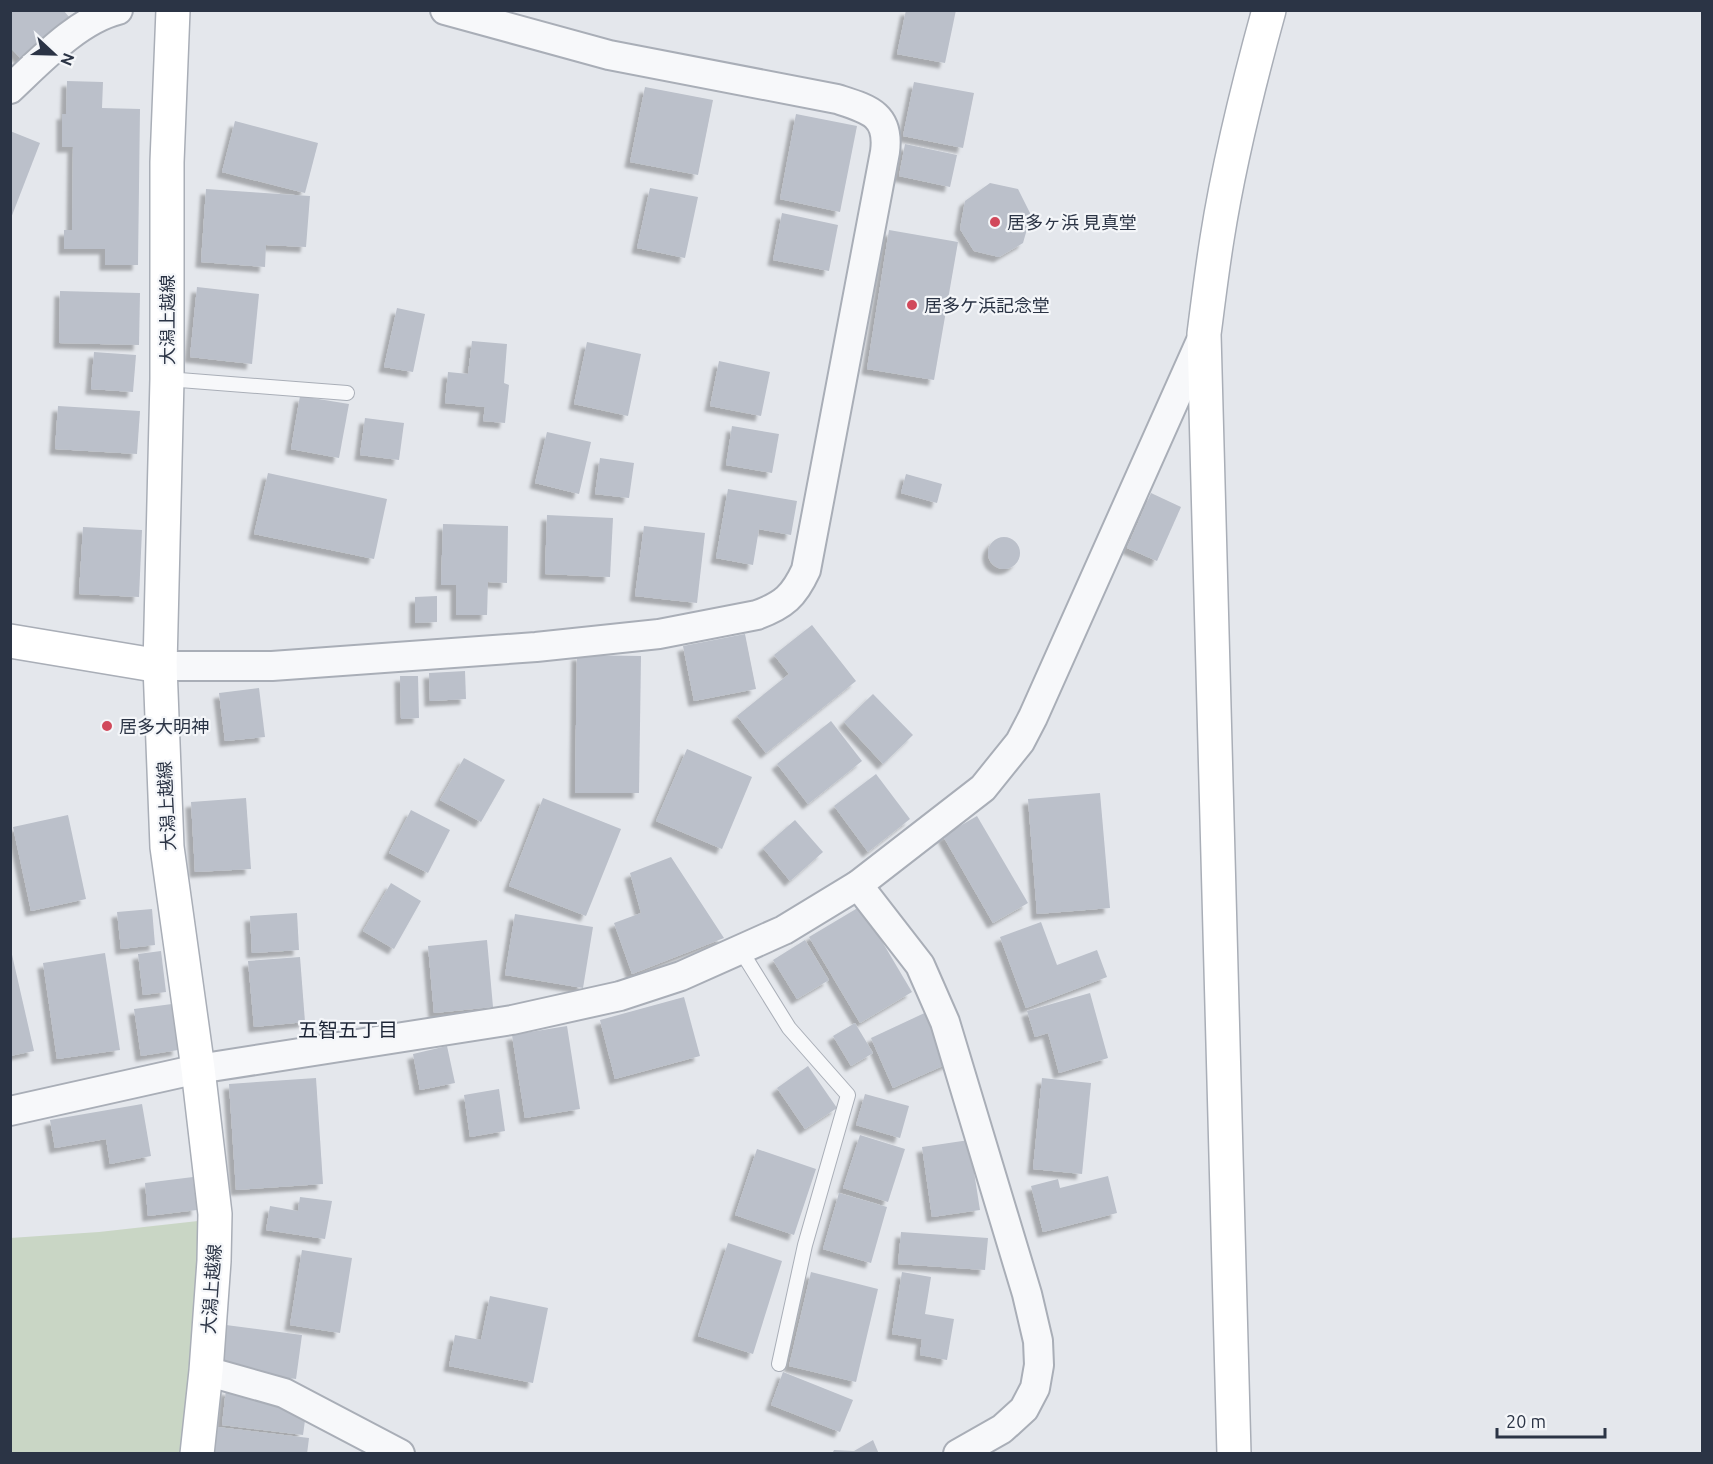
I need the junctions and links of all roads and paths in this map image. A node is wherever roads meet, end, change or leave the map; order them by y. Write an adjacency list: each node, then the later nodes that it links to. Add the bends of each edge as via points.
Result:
1 (117, 10): 5 (street, via 83,27)
2 (173, 10): 7 (street, 大潟上越線, via 167,162)
3 (445, 10): 10 (street, via 609,55 837,99 879,118 886,130 885,152 806,570 791,596 757,615 659,634 272,666)
4 (1269, 10): 6 (street, via 1225,192)
5 (10, 90)
6 (1204, 334): 11 (street, via 1020,742 983,788); 20 (street)
7 (166, 379): 8 (lane); 10 (street, 大潟上越線)
8 (347, 393)
9 (10, 641): 10 (street)
10 (160, 666): 13 (street, 大潟上越線, via 167,847)
11 (858, 885): 12 (street, via 784,930); 19 (street, via 920,965 945,1022 1038,1341 1035,1388 1024,1409 1002,1429)
12 (740, 949): 13 (street, via 681,976 620,996 512,1020); 15 (lane, via 789,1028 848,1095 805,1245)
13 (198, 1069): 14 (street); 16 (street, 大潟上越線, via 215,1214)
14 (10, 1111)
15 (779, 1364)
16 (206, 1371): 17 (street, 大潟上越線); 18 (street, via 284,1393)
17 (197, 1454)
18 (400, 1454)
19 (958, 1454)
20 (1234, 1454)

